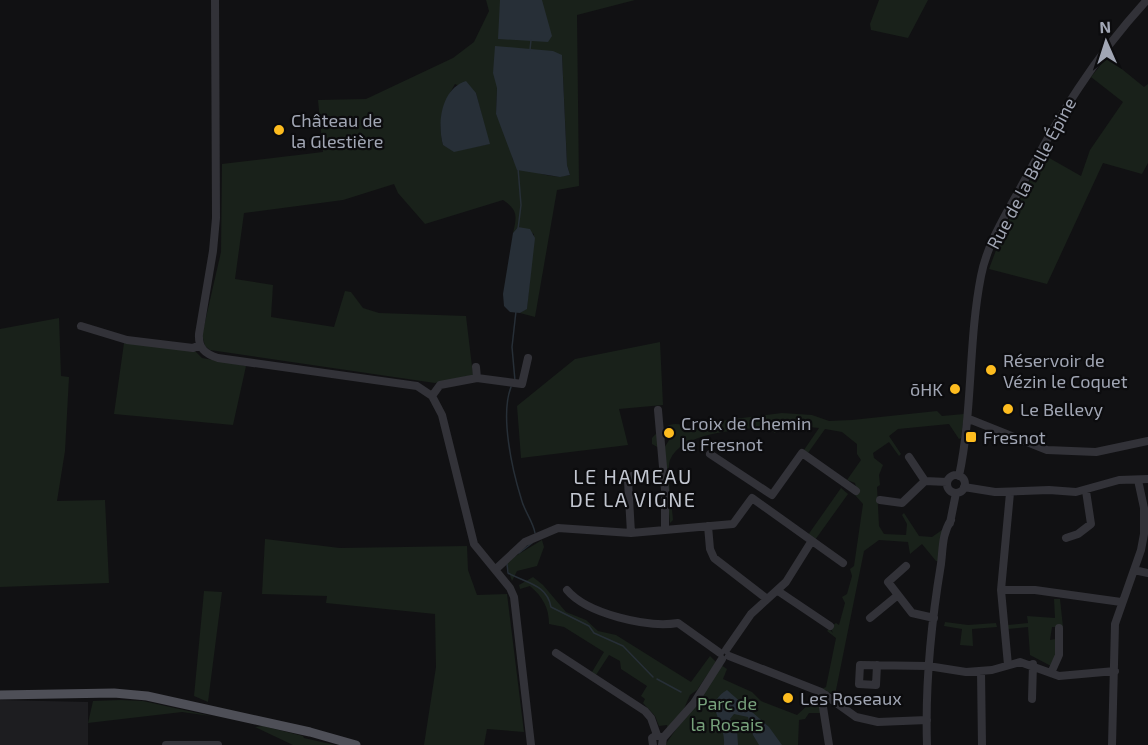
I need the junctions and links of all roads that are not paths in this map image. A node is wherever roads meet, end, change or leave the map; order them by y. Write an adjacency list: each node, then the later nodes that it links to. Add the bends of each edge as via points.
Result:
1 (214, 0): 4 (street, via 216,219)
2 (1147, 0): 10 (street, Rue de la Belle Épine, via 1109,44 1065,106 991,244 978,293)
3 (81, 326): 4 (street, via 127,340 193,348)
4 (200, 345): 8 (street, via 209,356 218,358 417,386)
5 (528, 358): 7 (street, via 522,384)
6 (476, 367): 7 (street)
7 (477, 378): 8 (street, via 440,385)
8 (432, 396): 37 (street, via 442,416 469,532 482,556)
9 (658, 410): 31 (street)
10 (969, 419): 11 (street, via 1047,450 1096,452); 15 (street, Rue de la Belle Épine)
11 (1148, 441)
12 (711, 454): 20 (street)
13 (909, 458): 18 (street)
14 (632, 476): 32 (street, via 628,481)
15 (959, 476): 19 (street, via 952,476); 21 (street)
16 (1148, 479): 17 (street)
17 (1138, 480): 23 (street, via 1109,482); 38 (street, via 1145,525)
18 (925, 481): 19 (street); 28 (street, via 902,503)
19 (947, 482): 24 (street, via 948,488)
20 (760, 487): 26 (street); 27 (street)
21 (964, 487): 24 (street); 25 (street)
22 (856, 491): 26 (street, via 802,453)
23 (1086, 491): 25 (street); 33 (street, via 1091,524)
24 (956, 493): 46 (street, via 942,547)
25 (1010, 493): 41 (street)
26 (772, 495): 29 (street)
27 (752, 498): 29 (street); 30 (street, via 733,524)
28 (880, 501)
29 (764, 506): 34 (street)
30 (708, 526): 31 (street); 44 (street, via 714,558)
31 (665, 530): 32 (street)
32 (631, 533): 37 (street, via 558,528 525,542)
33 (1066, 538)
34 (811, 542): 35 (street); 42 (street)
35 (843, 563)
36 (906, 566): 43 (street, via 888,582)
37 (496, 569): 67 (street, via 514,597)
38 (1134, 570): 39 (street); 45 (street)
39 (1148, 573)
40 (567, 590): 51 (street, via 584,604 609,615 678,623)
41 (1002, 590): 45 (street, via 1035,590); 54 (street)
42 (778, 591): 44 (street); 48 (street)
43 (898, 595): 46 (street, via 912,613); 47 (street)
44 (767, 599): 51 (street, via 751,614)
45 (1121, 602): 57 (street, via 1115,629)
46 (934, 614): 55 (street)
47 (870, 618)
48 (830, 626)
49 (1059, 628): 58 (street, via 1059,655)
50 (556, 653): 63 (street, via 645,711)
51 (724, 654): 60 (street); 63 (street, via 696,701)
52 (1033, 664): 54 (street); 58 (street); 61 (street)
53 (877, 665): 55 (street)
54 (1008, 665): 56 (street)
55 (928, 666): 56 (street); 62 (street)
56 (981, 671): 71 (street)
57 (1115, 671): 58 (street, via 1065,676); 72 (street)
58 (1051, 673)
59 (0, 695): 66 (main road, via 136,695 252,718)
60 (826, 695): 62 (street, via 865,720); 69 (street, via 822,701)
61 (1032, 699)
62 (927, 720): 70 (street)
63 (661, 739): 68 (street, via 652,738)
64 (166, 745): 65 (street)
65 (218, 745)
66 (356, 745)
67 (531, 745)
68 (650, 745)
69 (829, 745)
70 (927, 745)
71 (982, 745)
72 (1112, 745)

